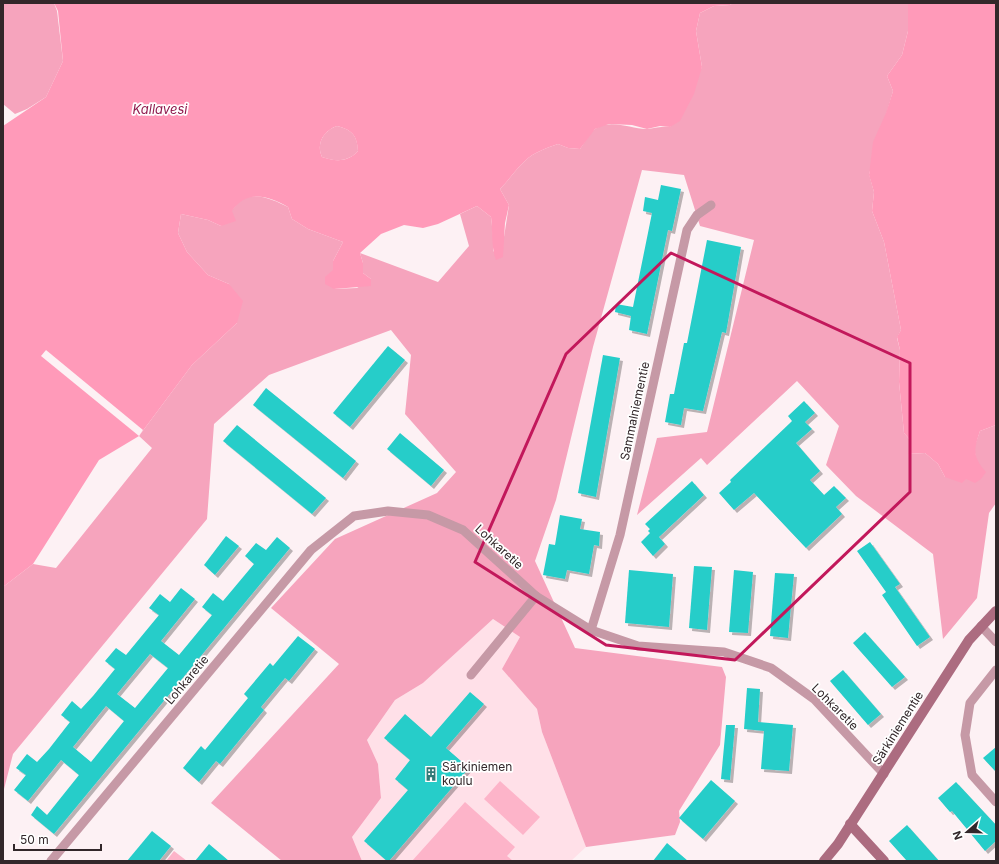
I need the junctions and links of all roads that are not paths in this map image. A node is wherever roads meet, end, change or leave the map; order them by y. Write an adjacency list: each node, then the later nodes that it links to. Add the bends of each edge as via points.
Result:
1 (711, 206): 5 (street, Sammalniementie, via 697,215 687,230 620,534)
2 (536, 596): 5 (street, Lohkaretie); 8 (street); 12 (street, Lohkaretie, via 463,530 428,516 388,511 354,516 311,550)
3 (996, 611): 4 (street, Särkiniementie)
4 (981, 626): 6 (street); 9 (street, Särkiniementie, via 969,640)
5 (591, 630): 9 (street, Lohkaretie, via 638,646 724,652 771,668 814,699)
6 (996, 642)
7 (996, 670): 10 (street, via 970,703 965,735 972,774)
8 (470, 675)
9 (884, 774): 11 (street, Särkiniementie)
10 (996, 802)
11 (850, 824): 13 (street, Särkiniementie); 14 (street)
12 (51, 861)
13 (824, 861)
14 (884, 861)

